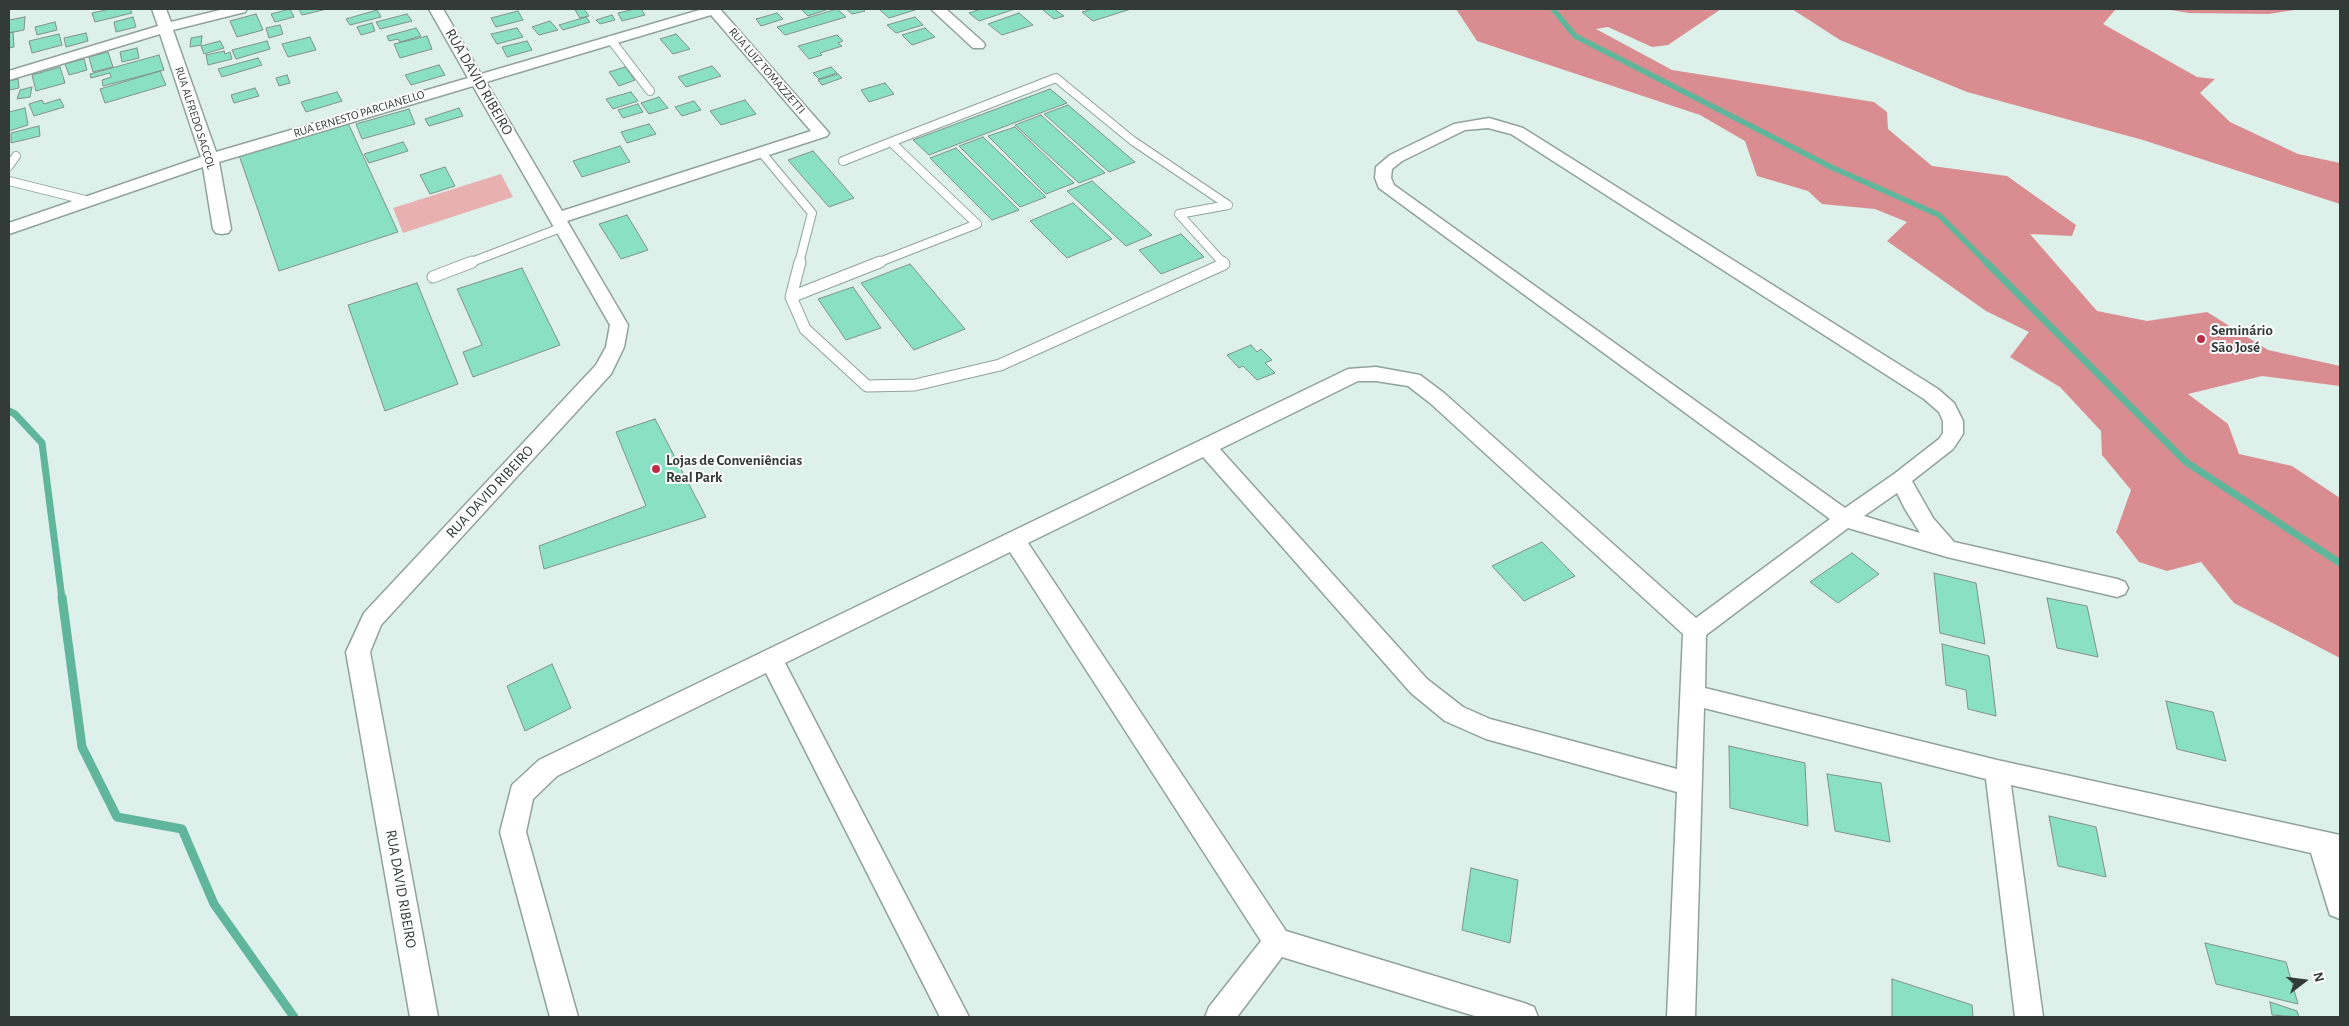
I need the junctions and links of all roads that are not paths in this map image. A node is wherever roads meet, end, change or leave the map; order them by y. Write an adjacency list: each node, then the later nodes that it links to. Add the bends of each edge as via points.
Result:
1 (159, 9): 6 (street, RUA ALFREDO SACCOL)
2 (240, 9): 6 (street)
3 (436, 9): 10 (street, RUA DAVID RIBEIRO)
4 (713, 9): 7 (street, RUA ERNESTO PARCIANELLO); 13 (street, RUA LUIZ TOMAZZETTI, via 821,133)
5 (938, 9): 8 (street)
6 (166, 28): 9 (street); 15 (street, RUA ALFREDO SACCOL)
7 (611, 40): 10 (street, RUA ERNESTO PARCIANELLO); 11 (lane)
8 (978, 45)
9 (9, 76)
10 (477, 79): 15 (street, RUA ERNESTO PARCIANELLO); 20 (street, RUA DAVID RIBEIRO)
11 (650, 91)
12 (891, 142): 16 (lane); 24 (lane, via 978,224); 24 (lane, via 1056,78 1132,141 1228,205 1180,214 1224,264 1000,365 915,385 867,386 805,329)
13 (761, 152): 20 (street); 24 (lane, via 812,213)
14 (16, 156): 17 (lane)
15 (210, 159): 19 (street, RUA ERNESTO PARCIANELLO); 21 (street, RUA ALFREDO SACCOL)
16 (843, 161)
17 (9, 166)
18 (9, 182): 19 (lane)
19 (89, 201): 22 (street, RUA ERNESTO PARCIANELLO)
20 (560, 222): 23 (lane); 39 (street, RUA DAVID RIBEIRO, via 619,325 616,348 604,369 372,620 358,652)
21 (222, 229)
22 (9, 230)
23 (434, 276)
24 (791, 297)
25 (1206, 447): 28 (street); 31 (street, via 1355,374 1413,380 1437,398); 35 (street, via 1419,686 1454,714 1486,728)
26 (1901, 479): 27 (street); 27 (street, via 1946,444 1953,434 1953,421 1947,408 1931,394 1516,131 1489,123 1460,127 1384,167 1383,178 1387,188 1407,204); 29 (street, via 1925,524)
27 (1845, 519): 29 (street); 31 (street)
28 (1014, 540): 32 (street); 38 (street)
29 (1946, 549): 30 (street)
30 (2117, 588)
31 (1695, 631): 33 (street)
32 (771, 659): 40 (street, via 548,768 521,793 513,832); 41 (street)
33 (1693, 695): 34 (street); 35 (street)
34 (1997, 771): 36 (street); 45 (street)
35 (1690, 784): 44 (street)
36 (2330, 845): 37 (street)
37 (2340, 906)
38 (1277, 942): 42 (street); 43 (street)
39 (424, 1017)
40 (564, 1017)
41 (955, 1017)
42 (1218, 1017)
43 (1524, 1017)
44 (1681, 1017)
45 (2029, 1017)

